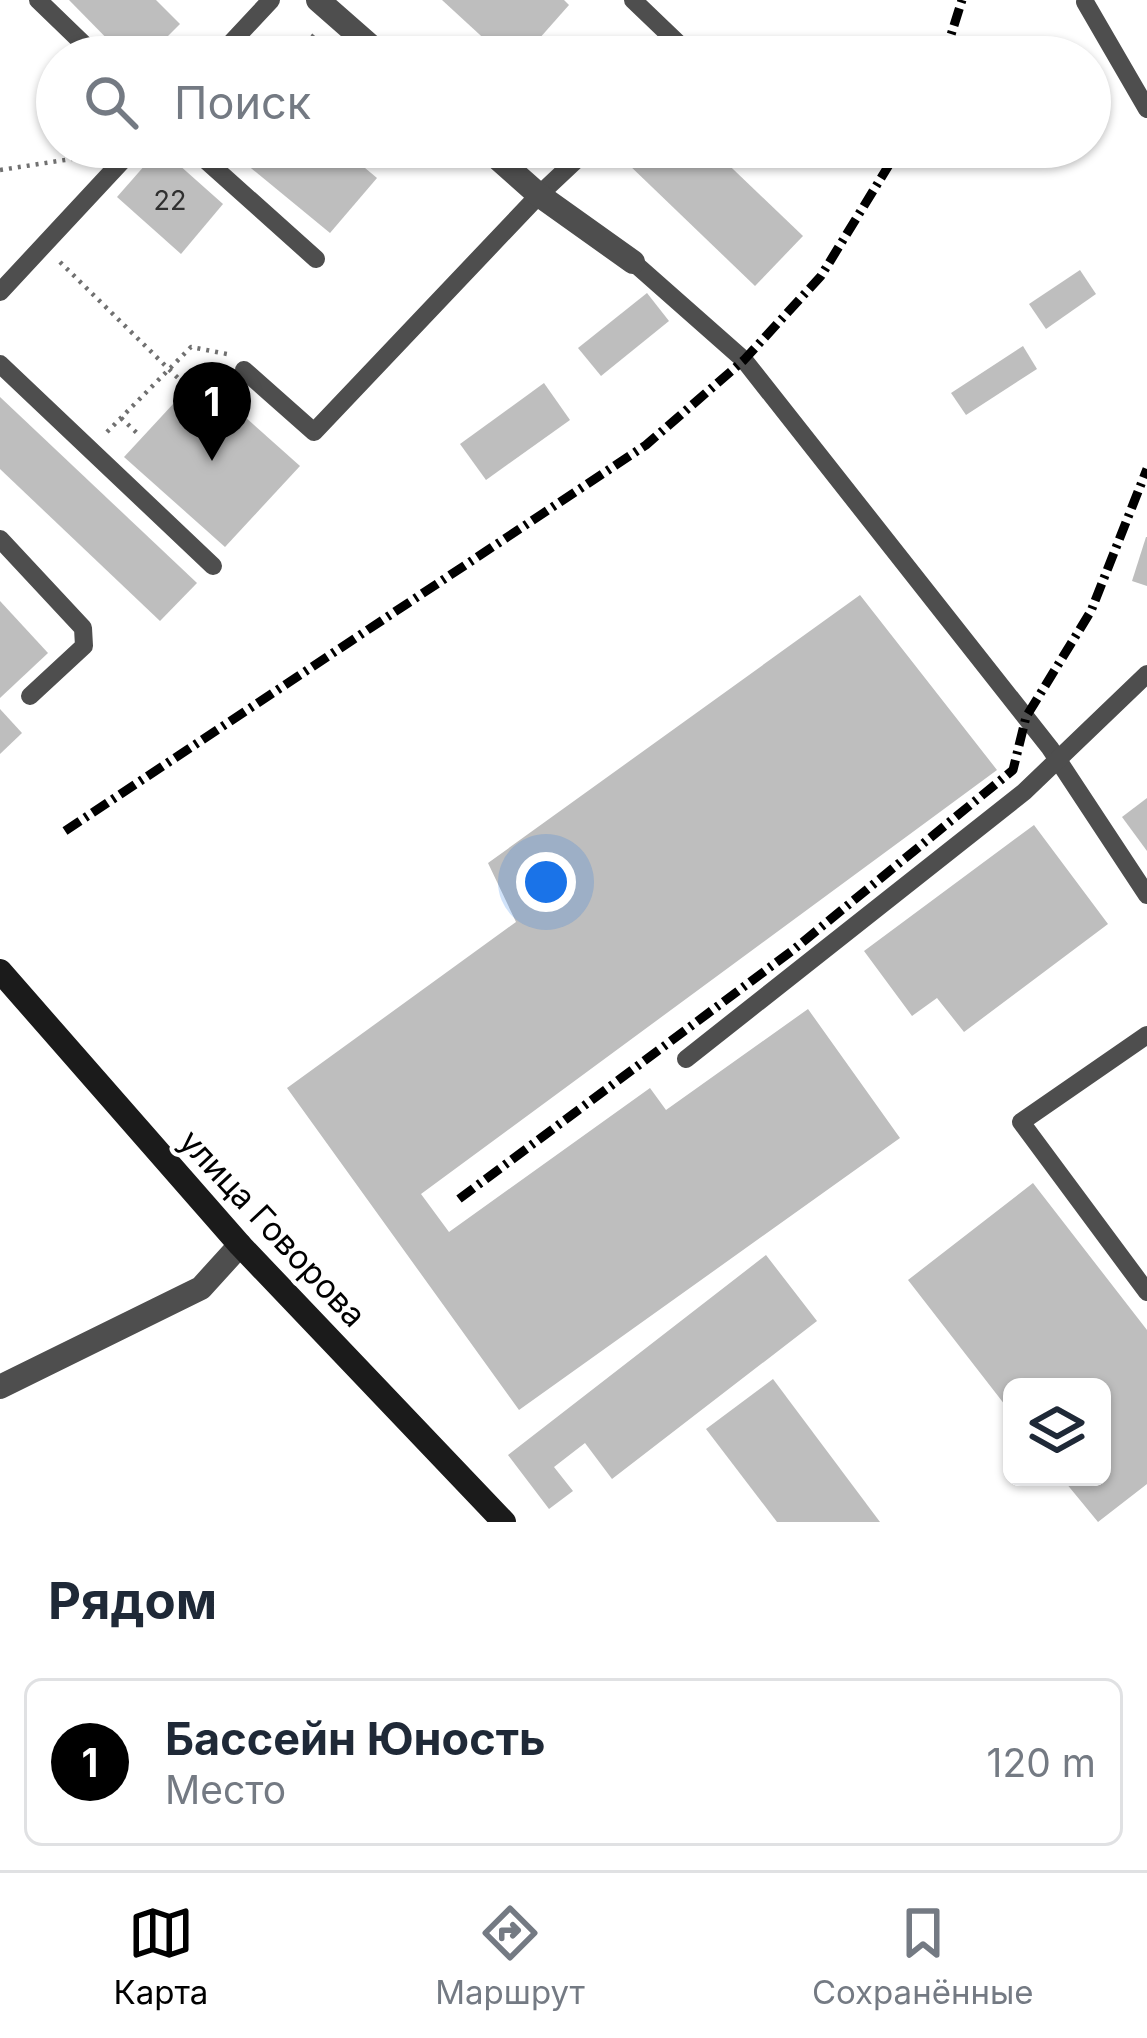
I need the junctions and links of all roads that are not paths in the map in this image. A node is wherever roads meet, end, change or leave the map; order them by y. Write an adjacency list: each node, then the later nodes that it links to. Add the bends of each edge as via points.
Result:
1 (38, 0): 6 (lane)
2 (272, 0): 7 (lane)
3 (318, 0): 8 (street)
4 (633, 0): 9 (lane)
5 (1085, 2): 10 (lane)
6 (75, 36)
7 (238, 36)
8 (359, 36)
9 (671, 36)
10 (1105, 36)
11 (1111, 47): 12 (lane)
12 (1147, 109)
13 (116, 168): 20 (lane)
14 (214, 168): 18 (lane)
15 (509, 168): 17 (street)
16 (568, 168): 17 (lane)
17 (539, 195): 19 (street); 22 (lane, via 314,432)
18 (316, 259)
19 (633, 262): 27 (lane, via 744,360)
20 (0, 292)
21 (0, 364): 24 (lane)
22 (244, 370)
23 (0, 539): 26 (lane, via 83,628 84,646)
24 (213, 566)
25 (1147, 674): 27 (lane)
26 (30, 696)
27 (1057, 758): 28 (lane); 31 (lane)
28 (1147, 896)
29 (0, 971): 32 (main road, улица Говорова)
30 (1147, 1035): 33 (lane, via 1021,1122)
31 (686, 1059)
32 (240, 1245): 34 (street, via 202,1288); 35 (main road, улица Говорова)
33 (1147, 1292)
34 (0, 1387)
35 (504, 1522)

